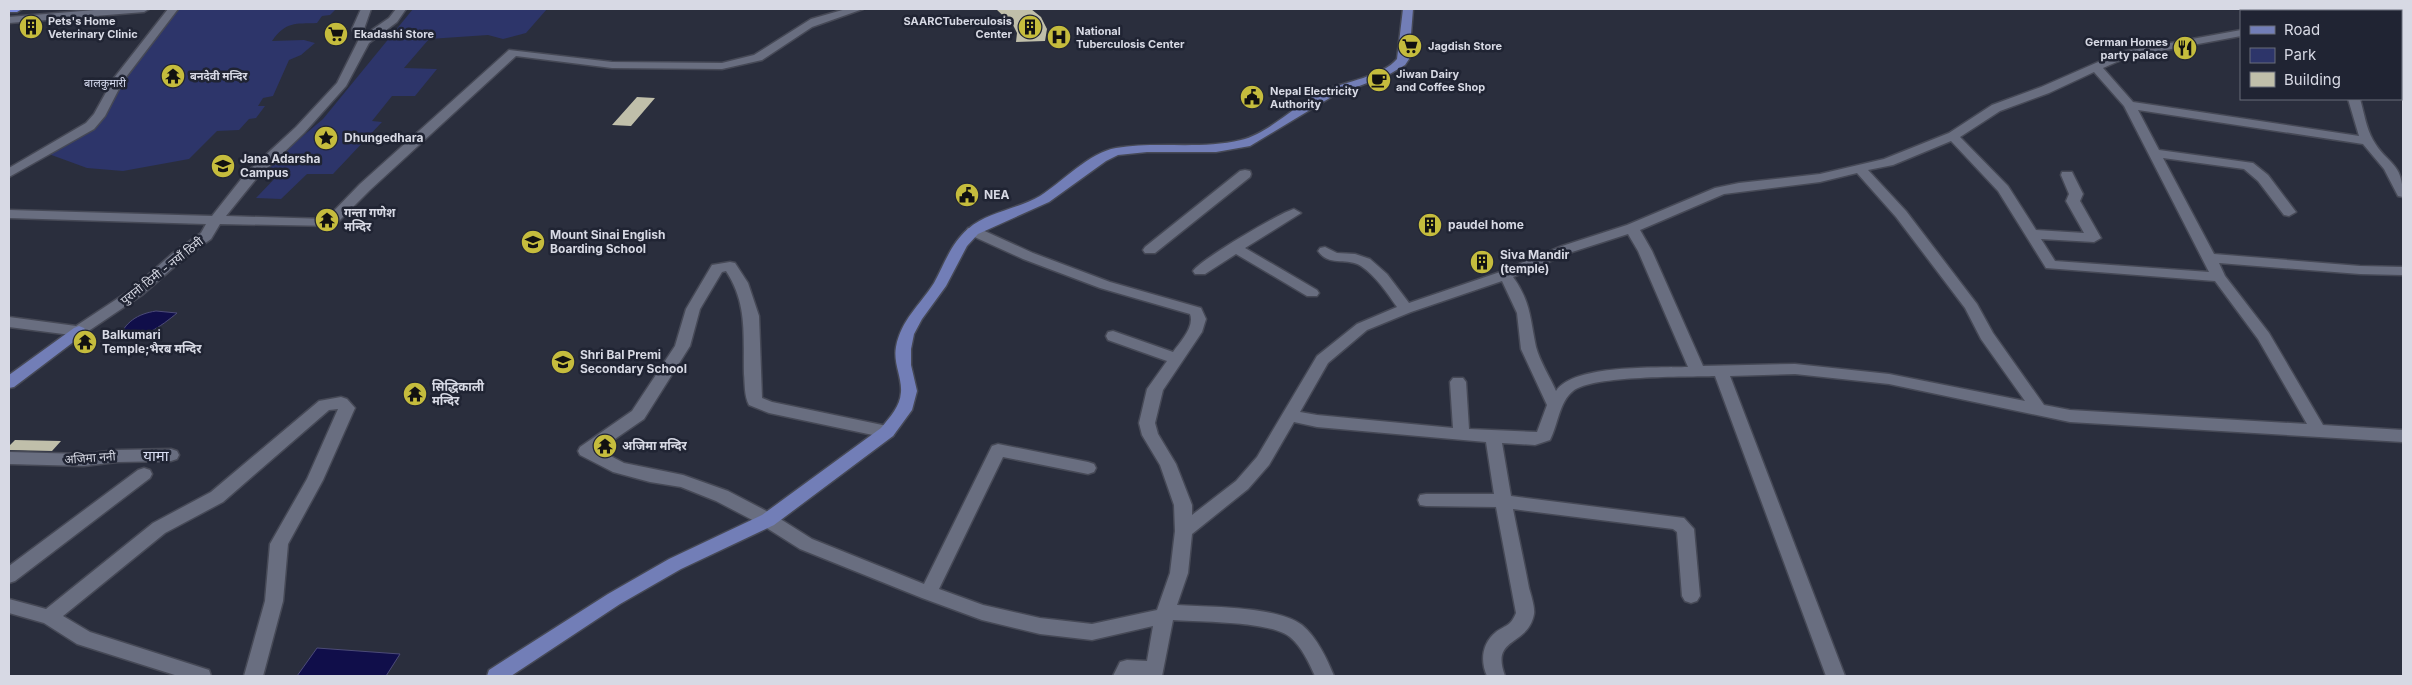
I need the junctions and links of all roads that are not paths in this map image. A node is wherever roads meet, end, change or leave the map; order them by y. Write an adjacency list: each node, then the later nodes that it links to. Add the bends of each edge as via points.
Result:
1 (17, 9): 8 (highway)
2 (144, 9): 9 (street)
3 (174, 9): 21 (street, via 118,80 90,126)
4 (366, 9): 11 (street, via 358,29)
5 (401, 9): 11 (street, पुरानो ठिमी - नयाँ ठिमी, via 393,20)
6 (858, 9): 28 (street, via 816,21 770,52 739,64 620,66 513,52 365,186 329,223)
7 (1408, 9): 30 (main road, via 1404,59 1384,73 1329,93 1246,143 1216,148 1163,147 1115,152 1044,199)
8 (9, 10)
9 (9, 20)
10 (2240, 33): 12 (street, via 2139,50)
11 (364, 41): 28 (street, पुरानो ठिमी - नयाँ ठिमी, via 342,84 251,176)
12 (2095, 66): 14 (street); 15 (street, via 2045,90 1996,108)
13 (2354, 100): 16 (street)
14 (2129, 105): 16 (street); 17 (street)
15 (1953, 136): 19 (street, via 1888,162); 31 (street, via 2003,189)
16 (2367, 141): 18 (street)
17 (2153, 154): 25 (street, via 2248,166 2263,178); 35 (street)
18 (2390, 168): 20 (street); 24 (street)
19 (1860, 169): 29 (street, via 1820,178 1720,191); 51 (street, via 1901,214 1972,307 1986,335)
20 (2403, 169)
21 (9, 173)
22 (1245, 174): 33 (street)
23 (2067, 175): 31 (street, via 2076,194 2073,201 2094,238)
24 (2403, 193)
25 (2289, 212)
26 (1294, 213): 32 (street)
27 (9, 214): 28 (street)
28 (217, 219): 43 (street, पुरानो ठिमी - नयाँ ठिमी, via 206,236 136,292)
29 (1632, 228): 38 (street, via 1567,249); 47 (street)
30 (973, 231): 45 (street, via 1105,285 1196,311 1199,319 1195,332); 53 (main road, via 960,244 939,286 915,317 907,334 903,365 909,391 904,410)
31 (2033, 234): 39 (street, via 2051,265)
32 (1234, 247): 36 (street); 40 (street)
33 (1150, 250)
34 (1325, 251): 41 (street, via 1334,257 1353,257 1363,261 1380,274)
35 (2208, 258): 37 (street); 39 (street)
36 (1200, 271)
37 (2403, 271)
38 (1505, 275): 41 (street); 50 (street, via 1524,313 1529,349)
39 (2219, 277): 54 (street, via 2264,337)
40 (1312, 293)
41 (1406, 309): 52 (street, via 1362,327 1322,360)
42 (9, 322): 43 (street)
43 (79, 331): 49 (main road, पुरानो ठिमी - नयाँ ठिमी)
44 (1113, 336): 45 (street)
45 (1177, 359): 65 (street, via 1155,389 1147,423 1150,435 1168,464 1183,505)
46 (1720, 370): 47 (street); 51 (street, via 1795,369 1889,378); 78 (street)
47 (1697, 371): 50 (street, via 1592,378 1566,388)
48 (1458, 382): 55 (street)
49 (9, 383)
50 (1554, 406): 57 (street, via 1544,436 1535,439)
51 (2040, 411): 54 (street, via 2070,416)
52 (1289, 415): 55 (street, via 1317,421); 65 (street, via 1263,460 1242,485)
53 (887, 432): 64 (main road); 64 (street, via 769,407 755,401 753,317 740,278 730,266 717,268 693,309 682,346 638,415 586,451 619,468 683,481 722,496)
54 (2319, 432): 56 (street)
55 (1461, 434): 57 (street)
56 (2403, 436)
57 (1493, 437): 63 (street)
58 (171, 455): 59 (street, अजिमा ननी, via 84,460)
59 (9, 458)
60 (1088, 468): 67 (street, via 998,450)
61 (144, 474): 66 (street)
62 (1426, 500): 63 (street)
63 (1503, 501): 68 (street, via 1678,523 1685,529); 77 (street, via 1525,613 1518,629 1502,638 1492,654)
64 (768, 520): 67 (street, via 806,544); 74 (main road, via 675,564 614,599)
65 (1184, 531): 70 (street, via 1179,572)
66 (9, 576)
67 (928, 594): 70 (street, via 1040,626 1092,632)
68 (1691, 596)
69 (9, 606): 71 (street)
70 (1164, 614): 75 (street, via 1155,670 1126,668); 76 (street, via 1261,620 1290,627 1307,642)
71 (48, 617): 72 (street, via 84,638); 73 (street, via 159,528 218,497 325,405 341,402 347,408 315,480 279,544 274,601)
72 (202, 676)
73 (254, 676)
74 (496, 676)
75 (1122, 676)
76 (1326, 676)
77 (1496, 676)
78 (1836, 676)

